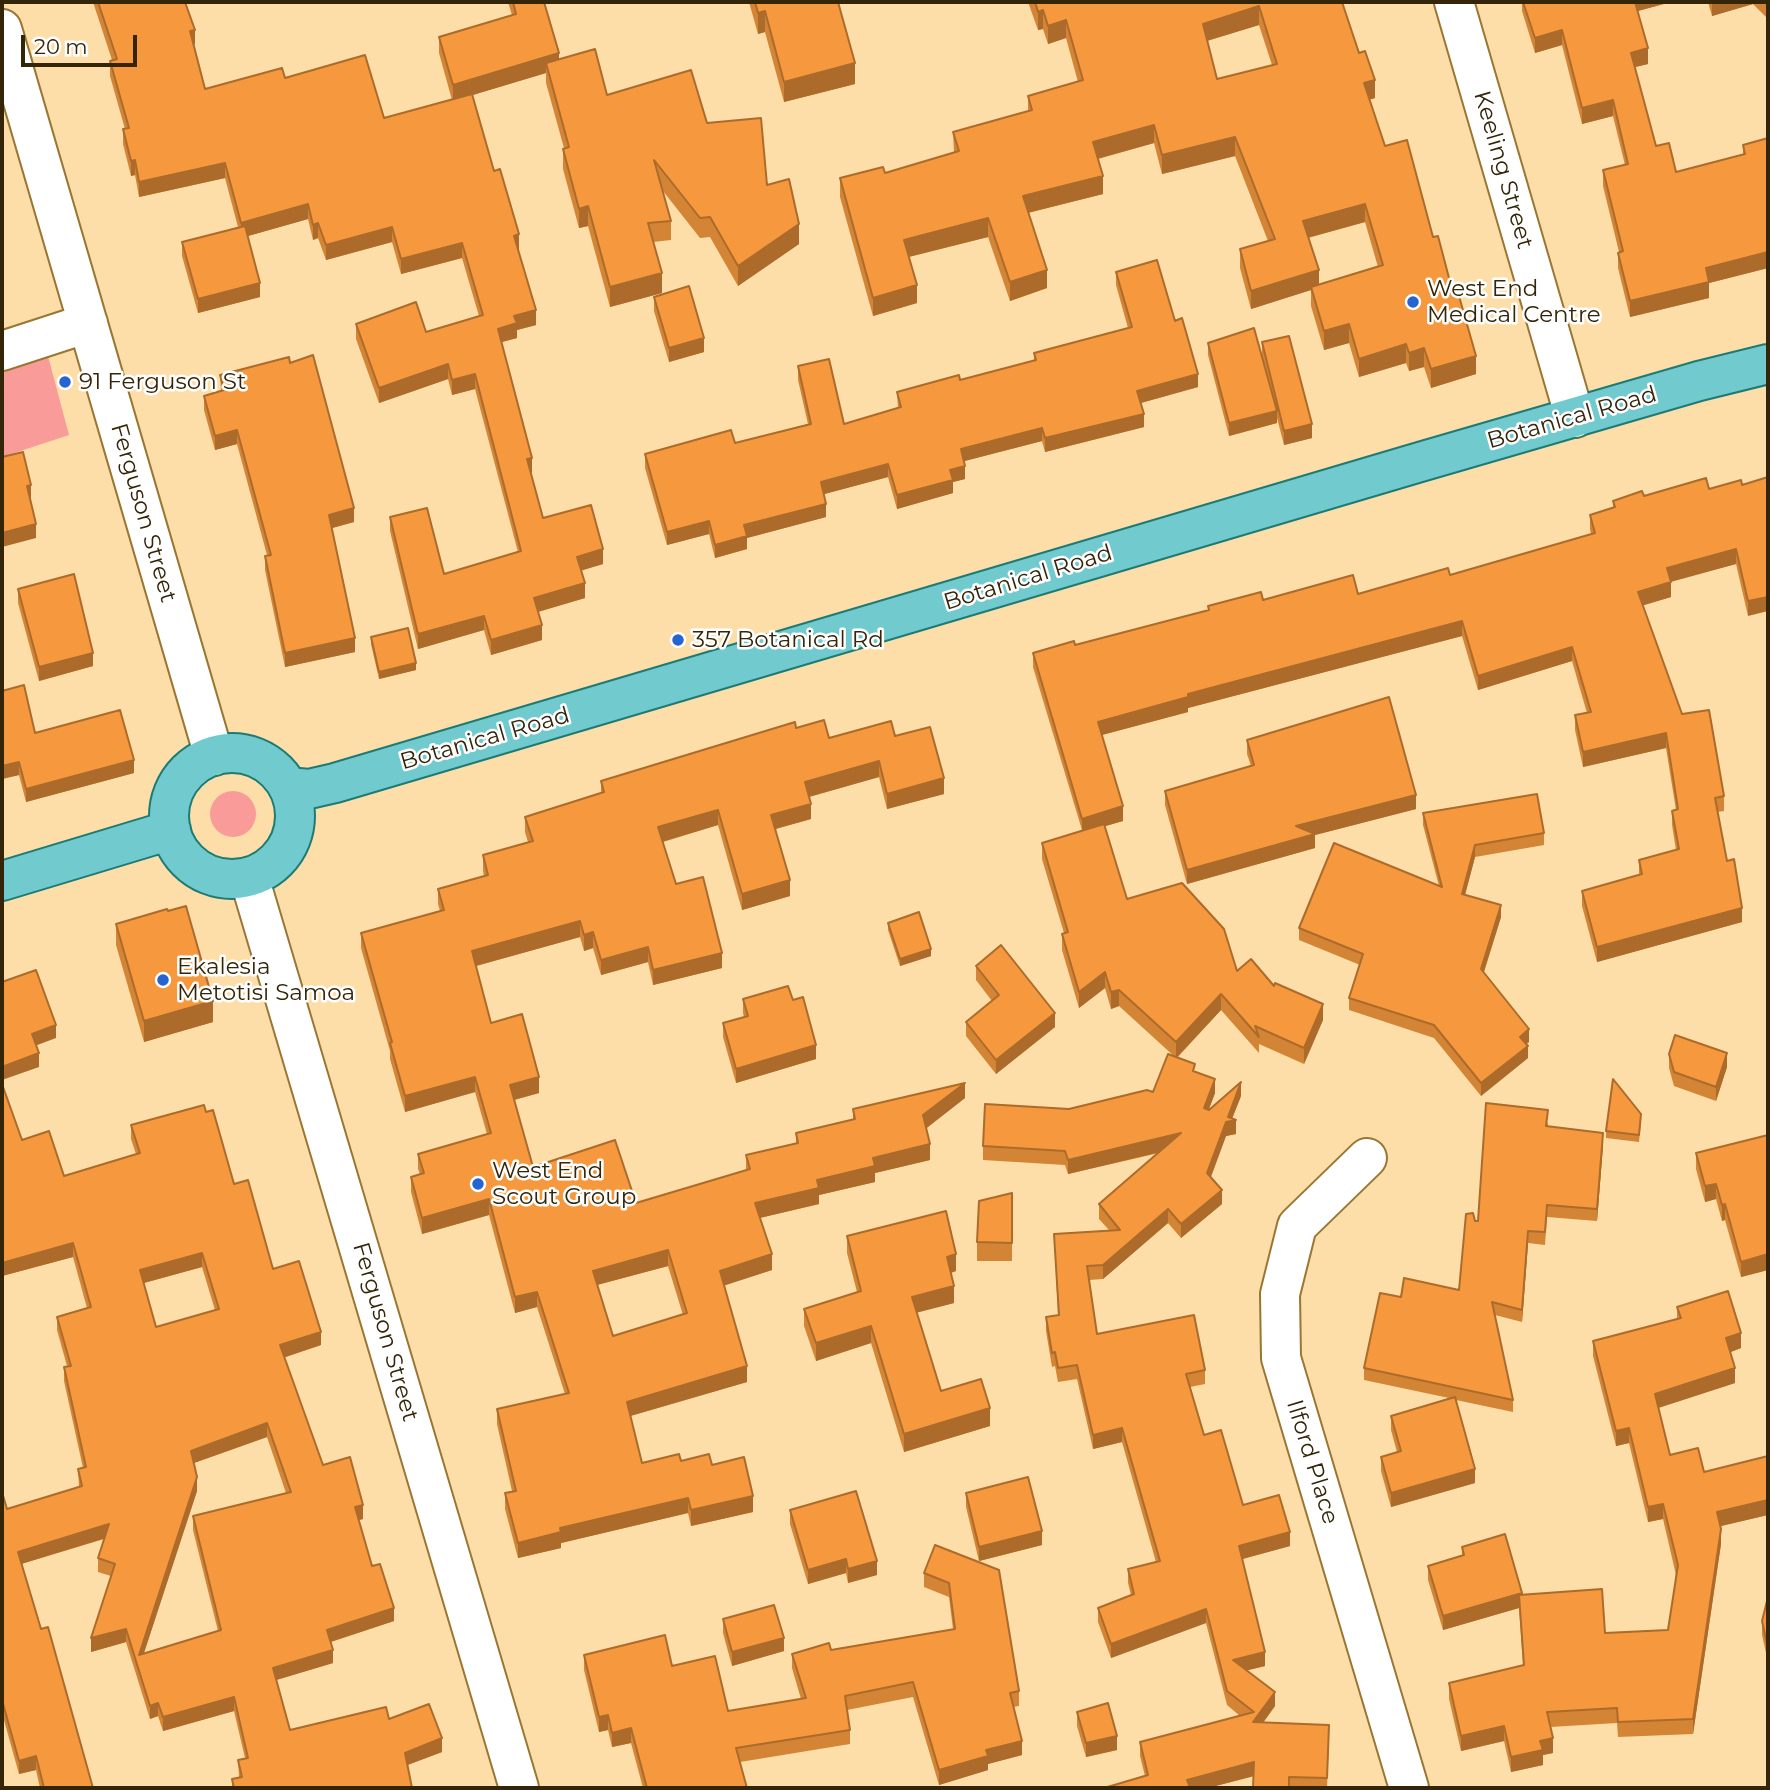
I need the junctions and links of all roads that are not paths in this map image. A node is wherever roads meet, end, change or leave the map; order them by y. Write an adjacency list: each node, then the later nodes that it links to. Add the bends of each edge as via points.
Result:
1 (1454, 2): 6 (street, Keeling Street)
2 (2, 29): 3 (street, Ferguson Street)
3 (88, 323): 4 (street); 7 (street, Ferguson Street)
4 (2, 351)
5 (1768, 364): 6 (main road, Botanical Road)
6 (1575, 418): 8 (main road, Botanical Road, via 335,783 309,789)
7 (214, 756): 8 (main road, via 239,754 264,761); 9 (main road, via 196,764 178,785 170,811)
8 (288, 787): 10 (main road, via 295,823 290,841 280,857)
9 (171, 830): 10 (main road, via 187,860 200,870 215,877); 11 (main road)
10 (249, 877): 13 (street, Ferguson Street)
11 (2, 881)
12 (1367, 1158): 14 (street, Ilford Place, via 1297,1226 1280,1294 1281,1358)
13 (519, 1788)
14 (1409, 1788)

